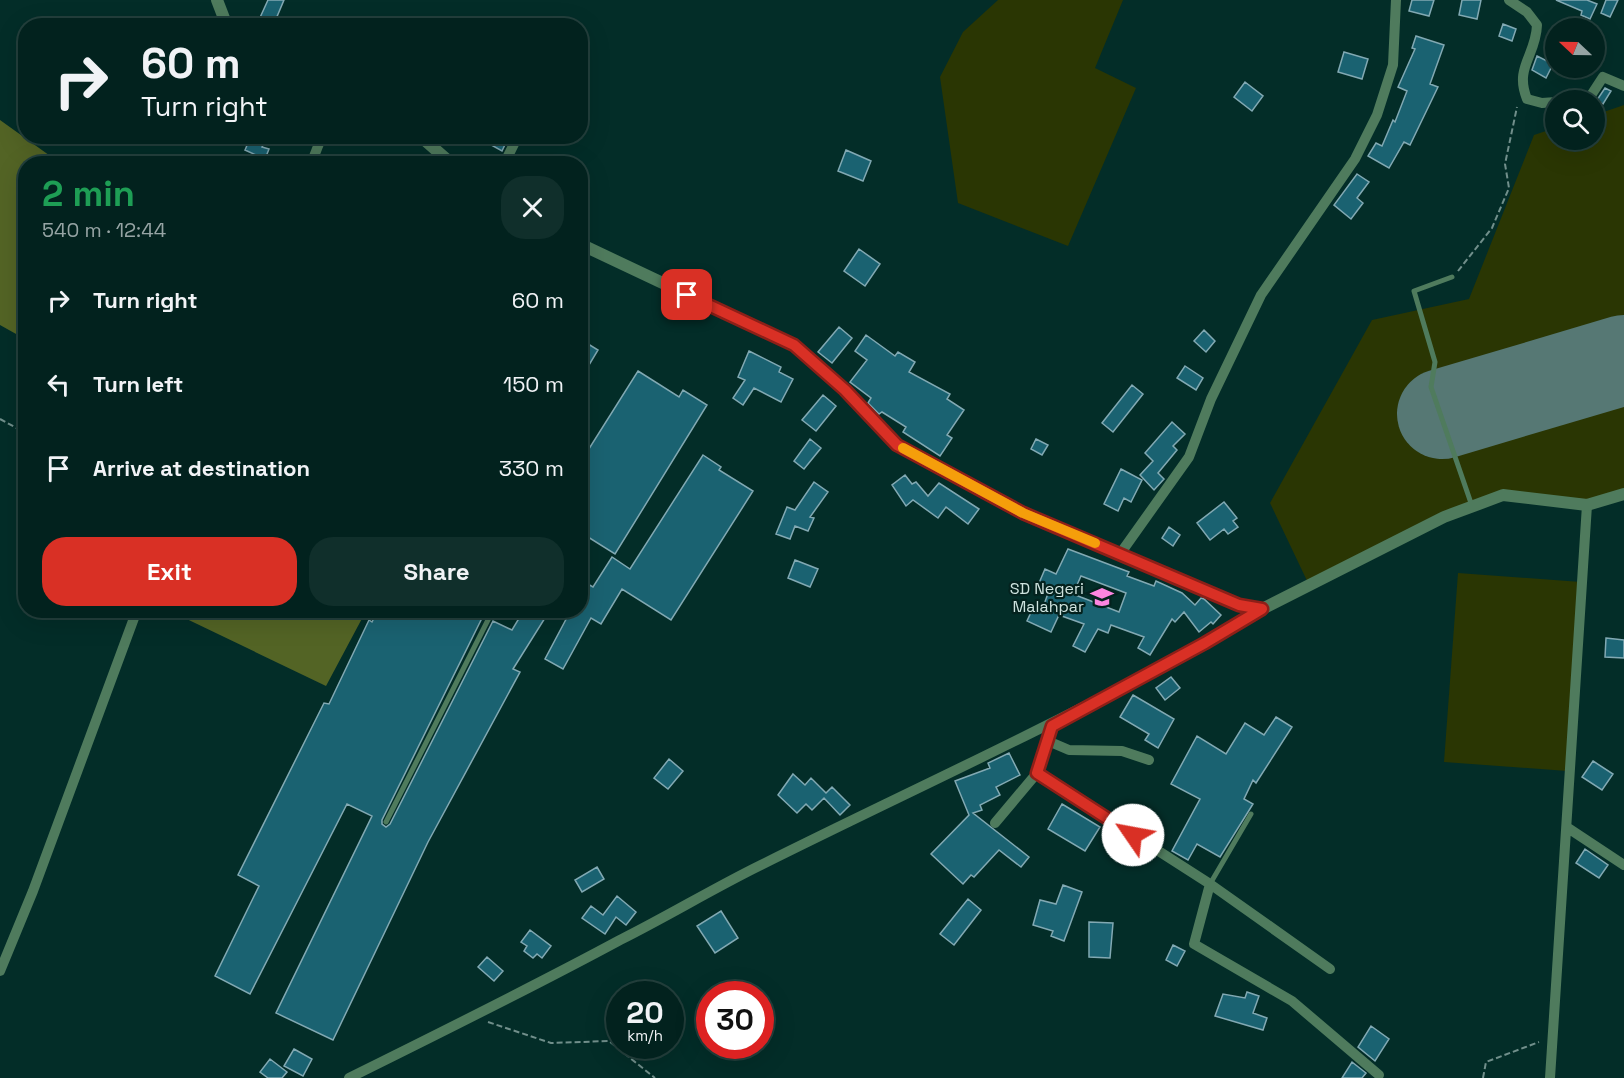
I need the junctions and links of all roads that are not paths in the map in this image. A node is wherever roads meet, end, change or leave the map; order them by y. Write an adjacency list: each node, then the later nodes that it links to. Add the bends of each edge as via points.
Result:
1 (217, 0): 4 (street)
2 (1396, 0): 15 (street, via 1393,65 1377,115 1355,159 1261,295 1211,399 1189,457)
3 (1509, 0): 7 (street, via 1527,12 1537,25 1536,41 1522,69 1521,85 1527,99)
4 (224, 18)
5 (1624, 86): 6 (street, via 1603,77)
6 (1594, 90)
7 (1545, 103)
8 (429, 144): 9 (street)
9 (443, 156)
10 (588, 248): 15 (street, via 794,345 845,390 897,445 1023,513)
11 (1452, 277): 14 (lane, via 1414,291 1435,362 1431,387)
12 (1624, 494): 13 (street)
13 (1587, 505): 14 (street, via 1503,495); 26 (street)
14 (1472, 506): 16 (street)
15 (1120, 554): 16 (street, via 1239,605)
16 (1262, 609): 19 (street)
17 (134, 618): 30 (street)
18 (489, 618): 24 (lane)
19 (1052, 726): 20 (street); 32 (street, via 959,767 737,877)
20 (1048, 741): 21 (street, via 1069,750 1122,751); 22 (street)
21 (1149, 760)
22 (1037, 773): 25 (street); 28 (street)
23 (1251, 814): 28 (lane)
24 (386, 822)
25 (994, 823)
26 (1568, 828): 27 (street); 33 (street)
27 (1624, 865)
28 (1210, 884): 29 (street); 31 (street, via 1194,944 1292,1001)
29 (1330, 969)
30 (0, 971)
31 (1379, 1075)
32 (349, 1078)
33 (1550, 1078)

